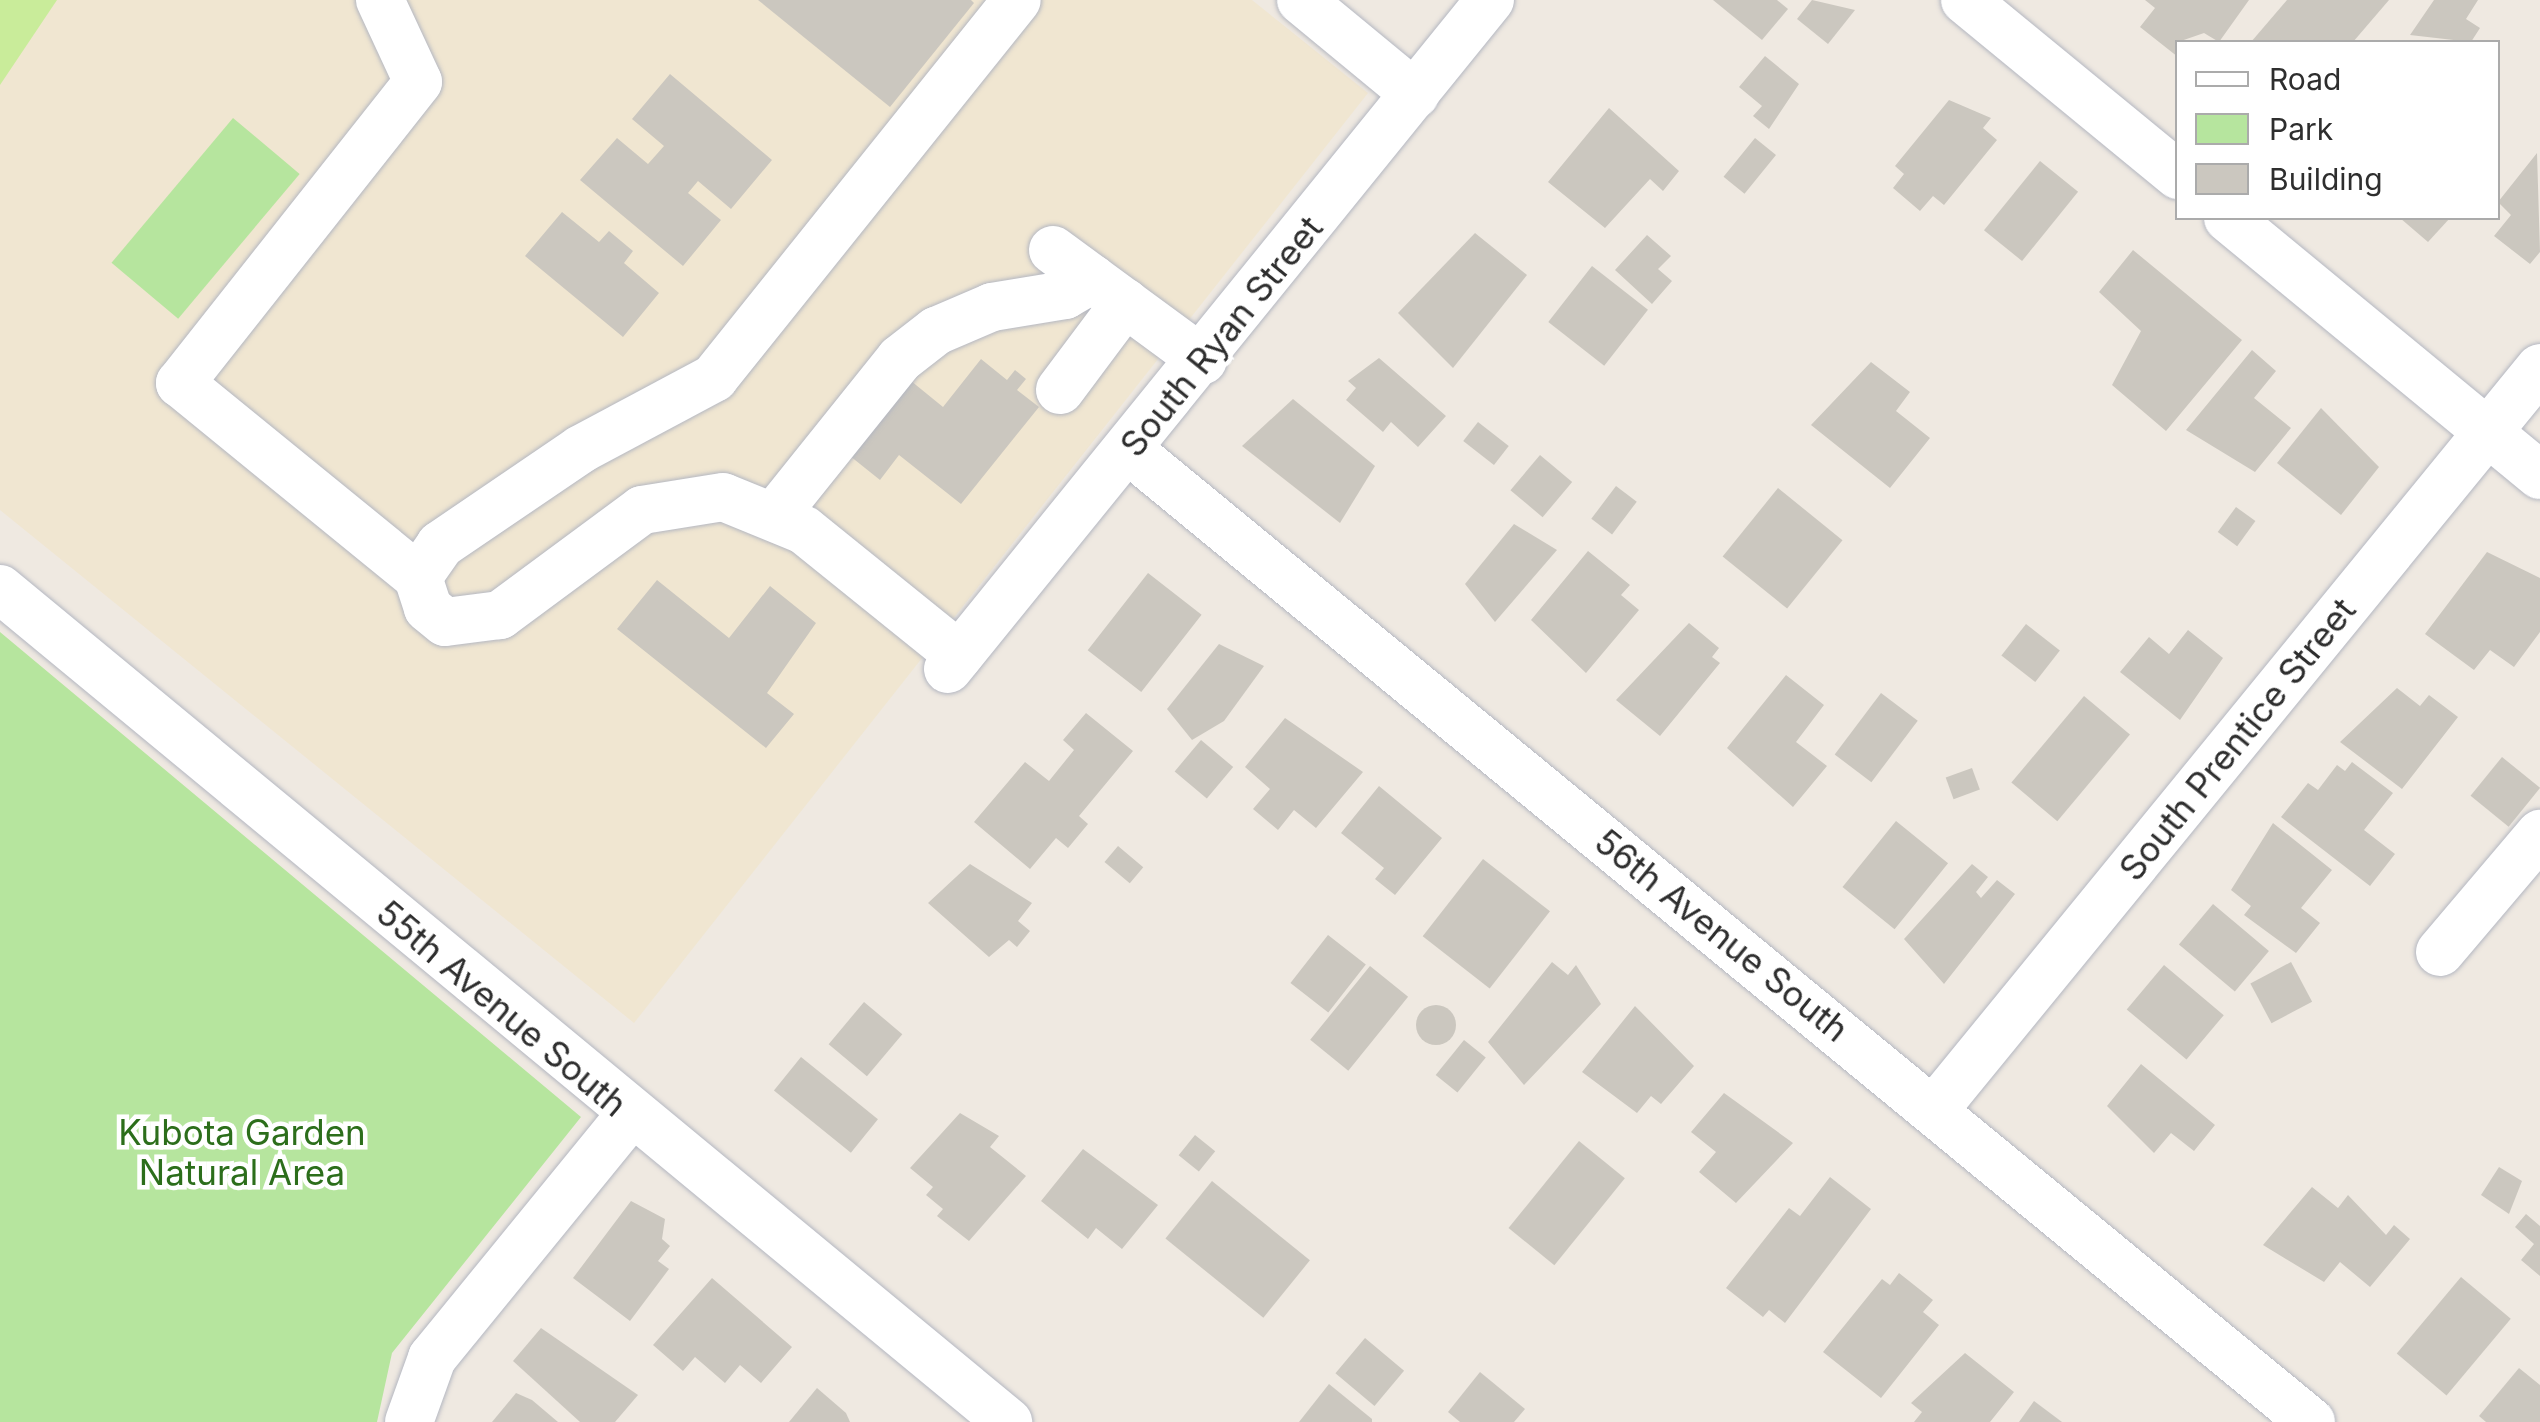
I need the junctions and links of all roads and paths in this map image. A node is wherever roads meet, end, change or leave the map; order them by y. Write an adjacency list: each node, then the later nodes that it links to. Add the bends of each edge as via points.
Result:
1 (380, 0): 18 (street, via 418,82 180,383)
2 (1017, 0): 18 (street, via 714,378 566,460 440,544)
3 (1301, 0): 6 (street)
4 (1490, 0): 6 (street, South Ryan Street)
5 (1965, 0): 7 (street)
6 (1415, 94): 11 (street, South Ryan Street)
7 (2175, 173)
8 (2230, 220): 14 (street)
9 (1053, 250): 10 (street)
10 (1109, 291): 11 (street); 13 (street); 17 (street, via 992,307 936,331 900,360)
11 (1203, 360): 15 (street, South Ryan Street)
12 (2540, 368): 14 (street, South Prentice Street)
13 (1060, 390)
14 (2488, 432): 16 (street); 22 (street, South Prentice Street)
15 (1130, 451): 17 (street, South Ryan Street, via 954,662); 22 (street, 56th Avenue South)
16 (2540, 475)
17 (776, 515): 18 (street, via 723,497 642,510 528,600 473,622 446,622 428,608)
18 (418, 576)
19 (0, 589): 23 (street, 55th Avenue South)
20 (2540, 834): 21 (street)
21 (2440, 952)
22 (1934, 1110): 26 (street, 56th Avenue South)
23 (630, 1115): 24 (street, via 432,1358); 25 (street, 55th Avenue South)
24 (409, 1422)
25 (1008, 1422)
26 (2311, 1422)

